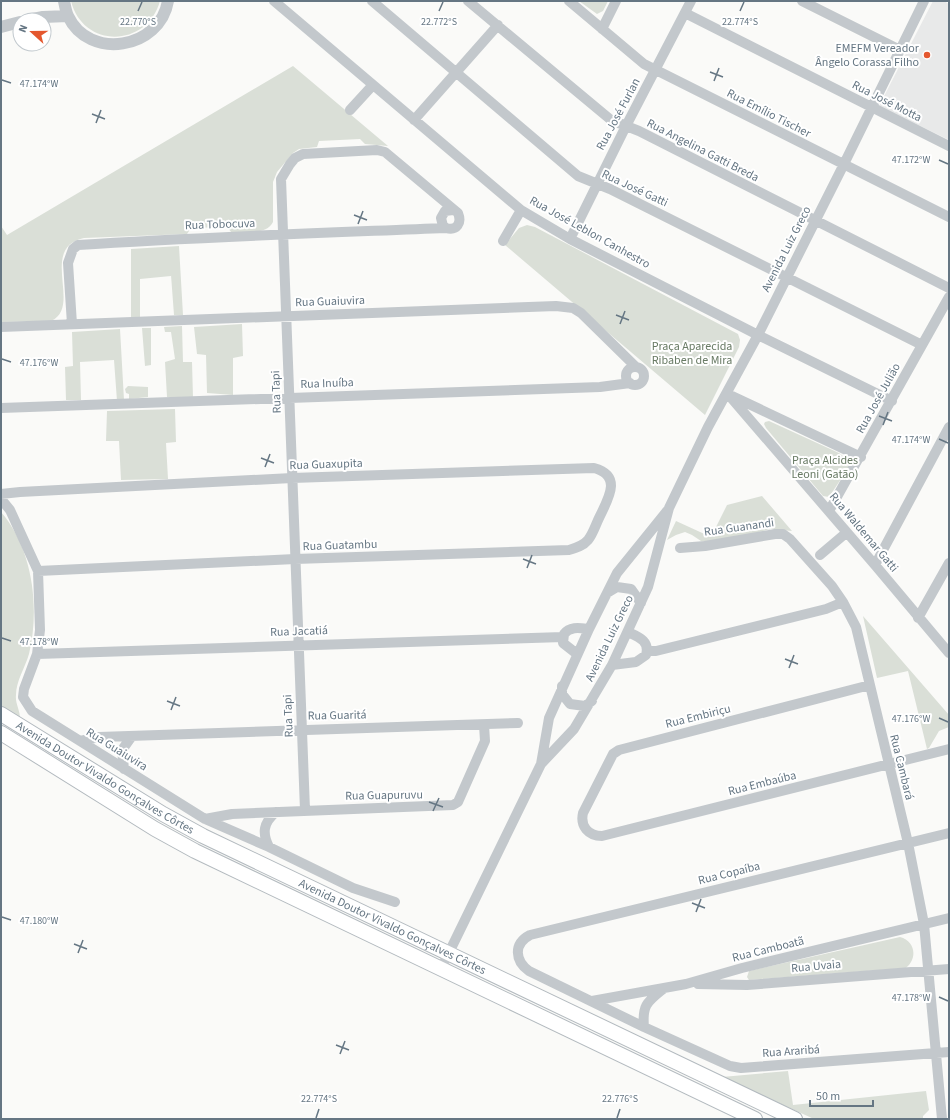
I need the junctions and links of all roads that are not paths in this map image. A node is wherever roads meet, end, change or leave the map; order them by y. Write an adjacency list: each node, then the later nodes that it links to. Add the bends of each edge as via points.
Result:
1 (64, 1): 12 (street)
2 (274, 1): 21 (street, Rua José Leblon Canhestro)
3 (372, 1): 20 (street, Rua José Gatti)
4 (468, 1): 15 (street, Rua Angelina Gatti Breda)
5 (569, 1): 17 (street, Rua Emílio Tischer)
6 (616, 1): 17 (street)
7 (691, 1): 11 (street, Rua José Furlan)
8 (802, 1): 18 (street)
9 (924, 1): 18 (street, Avenida Luiz Greco)
10 (168, 3): 12 (street, via 157,26 140,39 120,46 99,43 81,33)
11 (685, 13): 19 (street, Rua José Furlan); 22 (street, Rua José Motta)
12 (68, 16): 13 (street)
13 (52, 17)
14 (12, 25): 16 (street)
15 (498, 25): 20 (street); 25 (street, Rua Angelina Gatti Breda, via 610,120)
16 (1, 28)
17 (602, 29): 19 (street, Rua Emílio Tischer, via 644,64)
18 (900, 50): 22 (street, Avenida Luiz Greco)
19 (656, 70): 25 (street, Rua José Furlan); 27 (street, Rua Emílio Tischer)
20 (456, 71): 24 (street); 28 (street, Rua José Gatti, via 578,176)
21 (372, 86): 23 (street); 24 (street, Rua José Leblon Canhestro)
22 (872, 108): 26 (street, Rua José Motta); 27 (street, Avenida Luiz Greco)
23 (350, 110)
24 (414, 120): 30 (street, Rua José Leblon Canhestro)
25 (626, 126): 28 (street, Rua José Furlan); 32 (street, Rua Angelina Gatti Breda)
26 (949, 146)
27 (844, 166): 31 (street, Rua Emílio Tischer); 32 (street, Avenida Luiz Greco)
28 (596, 184): 35 (street, Rua José Furlan); 37 (street, Rua José Gatti)
29 (453, 210): 33 (street, via 445,211 441,218); 33 (street, via 458,213 460,224 456,228); 34 (street, Rua Tapi, via 385,152 377,150 303,154 295,158 281,179)
30 (521, 210): 35 (street, Rua José Leblon Canhestro); 36 (street)
31 (949, 217)
32 (815, 221): 37 (street, Avenida Luiz Greco); 38 (street, Rua Angelina Gatti Breda)
33 (446, 228): 34 (street, Rua Tobocuva)
34 (283, 235): 40 (street, Rua Tapi); 43 (street, Rua Tobocuva, via 78,245 73,249 68,263)
35 (570, 239): 45 (street, Rua José Leblon Canhestro)
36 (503, 241)
37 (786, 277): 45 (street, Avenida Luiz Greco); 46 (street, Rua José Gatti)
38 (949, 288)
39 (949, 297): 41 (street, Rua José Julião)
40 (286, 316): 43 (street, Rua Guaiuvira); 47 (street, Rua Guaiuvira, via 566,307 581,313); 50 (street, Rua Tapi)
41 (939, 316): 42 (street); 46 (street, Rua José Julião)
42 (949, 322)
43 (72, 324): 44 (street, Rua Guaiuvira)
44 (1, 327)
45 (758, 335): 49 (street, Avenida Luiz Greco); 51 (street, Rua José Leblon Canhestro)
46 (922, 345): 51 (street, Rua José Julião)
47 (636, 367): 48 (street, via 630,368 627,373); 48 (street, via 641,369 644,379 635,385)
48 (630, 383): 50 (street, Rua Inuíba, via 600,388)
49 (727, 393): 53 (street); 55 (street, Rua Waldemar Gatti); 61 (street, Avenida Luiz Greco)
50 (288, 398): 52 (street, Rua Inuíba); 57 (street, Rua Tapi)
51 (892, 401): 56 (street, Rua José Julião)
52 (1, 408)
53 (777, 418): 55 (street, via 764,416 758,421); 56 (street)
54 (949, 427): 68 (street)
55 (758, 428): 62 (street, Rua Waldemar Gatti)
56 (861, 457): 62 (street, Rua José Julião)
57 (292, 478): 58 (street, Rua Guaxupita, via 594,468 603,470 609,476 612,483); 59 (street, Rua Guaxupita); 66 (street, Rua Tapi)
58 (611, 493): 66 (street, Rua Guatambu, via 588,540 579,548)
59 (1, 494)
60 (1, 499): 69 (street, Rua Guaiuvira, via 10,510)
61 (669, 508): 70 (street, Avenida Luiz Greco, via 617,573); 72 (street, Avenida Luiz Greco)
62 (829, 511): 63 (street, Rua Waldemar Gatti)
63 (846, 533): 65 (street); 68 (street, Rua Waldemar Gatti)
64 (680, 548): 71 (street, Rua Guanandi, via 783,534)
65 (820, 555)
66 (295, 559): 69 (street, Rua Guatambu); 77 (street, Rua Tapi)
67 (949, 563): 73 (street)
68 (875, 565): 73 (street, Rua Waldemar Gatti)
69 (38, 571): 80 (street, Rua Guaiuvira, via 40,630)
70 (607, 593): 72 (street, via 617,587 631,589); 74 (street, Avenida Luiz Greco)
71 (843, 602): 78 (street, via 826,609); 83 (street, Rua Cambará, via 856,627)
72 (641, 604): 75 (street, Avenida Luiz Greco)
73 (918, 618): 79 (street, Rua Waldemar Gatti)
74 (589, 629): 76 (street, via 568,629); 81 (street, Avenida Luiz Greco)
75 (628, 632): 78 (street, via 643,639); 82 (street, Avenida Luiz Greco)
76 (562, 637): 77 (street, Rua Jacatiá); 81 (street, via 566,645)
77 (299, 644): 80 (street, Rua Jacatiá); 89 (street, Rua Tapi)
78 (647, 651): 82 (street, via 640,661)
79 (949, 653)
80 (36, 654): 92 (street, Rua Guaiuvira, via 24,689 26,705)
81 (577, 654): 84 (street, Avenida Luiz Greco)
82 (612, 666): 85 (street, Avenida Luiz Greco)
83 (870, 685): 95 (street, Rua Cambará); 100 (street, Rua Embiriçu, via 619,750 613,754 584,813)
84 (562, 686): 85 (street, via 562,694 570,704 584,706); 94 (street, Avenida Luiz Greco, via 550,718)
85 (592, 701): 94 (street, Avenida Luiz Greco, via 574,729)
86 (1, 714): 108 (main road, Avenida Doutor Vivaldo Gonçalves Côrtes, via 203,836)
87 (518, 723): 88 (street, Rua Guaritá)
88 (484, 725): 89 (street, Rua Guaritá); 97 (street, Rua Guapuruvu, via 485,741 458,802 453,805)
89 (302, 729): 91 (street, Rua Guaritá); 97 (street, Rua Tapi)
90 (1, 733): 110 (main road, Avenida Doutor Vivaldo Gonçalves Côrtes, via 155,830)
91 (132, 736): 92 (street, Rua Guaritá, via 99,737); 96 (street, via 122,750)
92 (80, 741): 96 (street, Rua Guaiuvira)
93 (949, 749): 95 (street, Rua Embaúba)
94 (541, 764): 108 (street, Avenida Luiz Greco)
95 (888, 765): 100 (street, Rua Embaúba, via 602,836 592,835); 102 (street, Rua Cambará)
96 (124, 768): 99 (street, Rua Guaiuvira)
97 (305, 810): 98 (street, Rua Guapuruvu)
98 (276, 812): 99 (street, Rua Guapuruvu, via 232,814); 103 (street, via 270,817 264,831)
99 (206, 819): 103 (street, Rua Guaiuvira)
100 (584, 828)
101 (949, 833): 102 (street, Rua Copaíba)
102 (908, 843): 106 (street, Rua Cambará); 107 (street, Rua Copaíba, via 530,935 523,939)
103 (269, 847): 104 (street, Rua Guaiuvira, via 353,888)
104 (395, 902)
105 (949, 918): 106 (street, Rua Camboatã)
106 (924, 924): 109 (street, Rua Camboatã); 112 (street, Rua Cambará)
107 (518, 950): 116 (street, Rua Araribá, via 522,966 529,971)
108 (448, 953): 110 (street, Avenida Luiz Greco); 121 (main road, Avenida Doutor Vivaldo Gonçalves Côrtes)
109 (742, 968): 113 (street, Rua Camboatã); 114 (street)
110 (441, 969): 120 (main road, Avenida Doutor Vivaldo Gonçalves Côrtes)
111 (949, 969): 112 (street, Rua Uvaia)
112 (928, 970): 114 (street, Rua Uvaia); 119 (street, Rua Cambará)
113 (686, 984): 114 (street, Rua Uvaia); 115 (street, Rua Camboatã)
114 (746, 985)
115 (663, 988): 116 (street, Rua Camboatã); 117 (street, via 646,1003)
116 (592, 1001): 117 (street, Rua Araribá)
117 (644, 1027): 119 (street, Rua Araribá, via 730,1066 740,1068)
118 (949, 1052): 119 (street, Rua Araribá)
119 (936, 1053): 122 (street, Rua Cambará)
120 (755, 1119)
121 (795, 1119)
122 (942, 1119)

